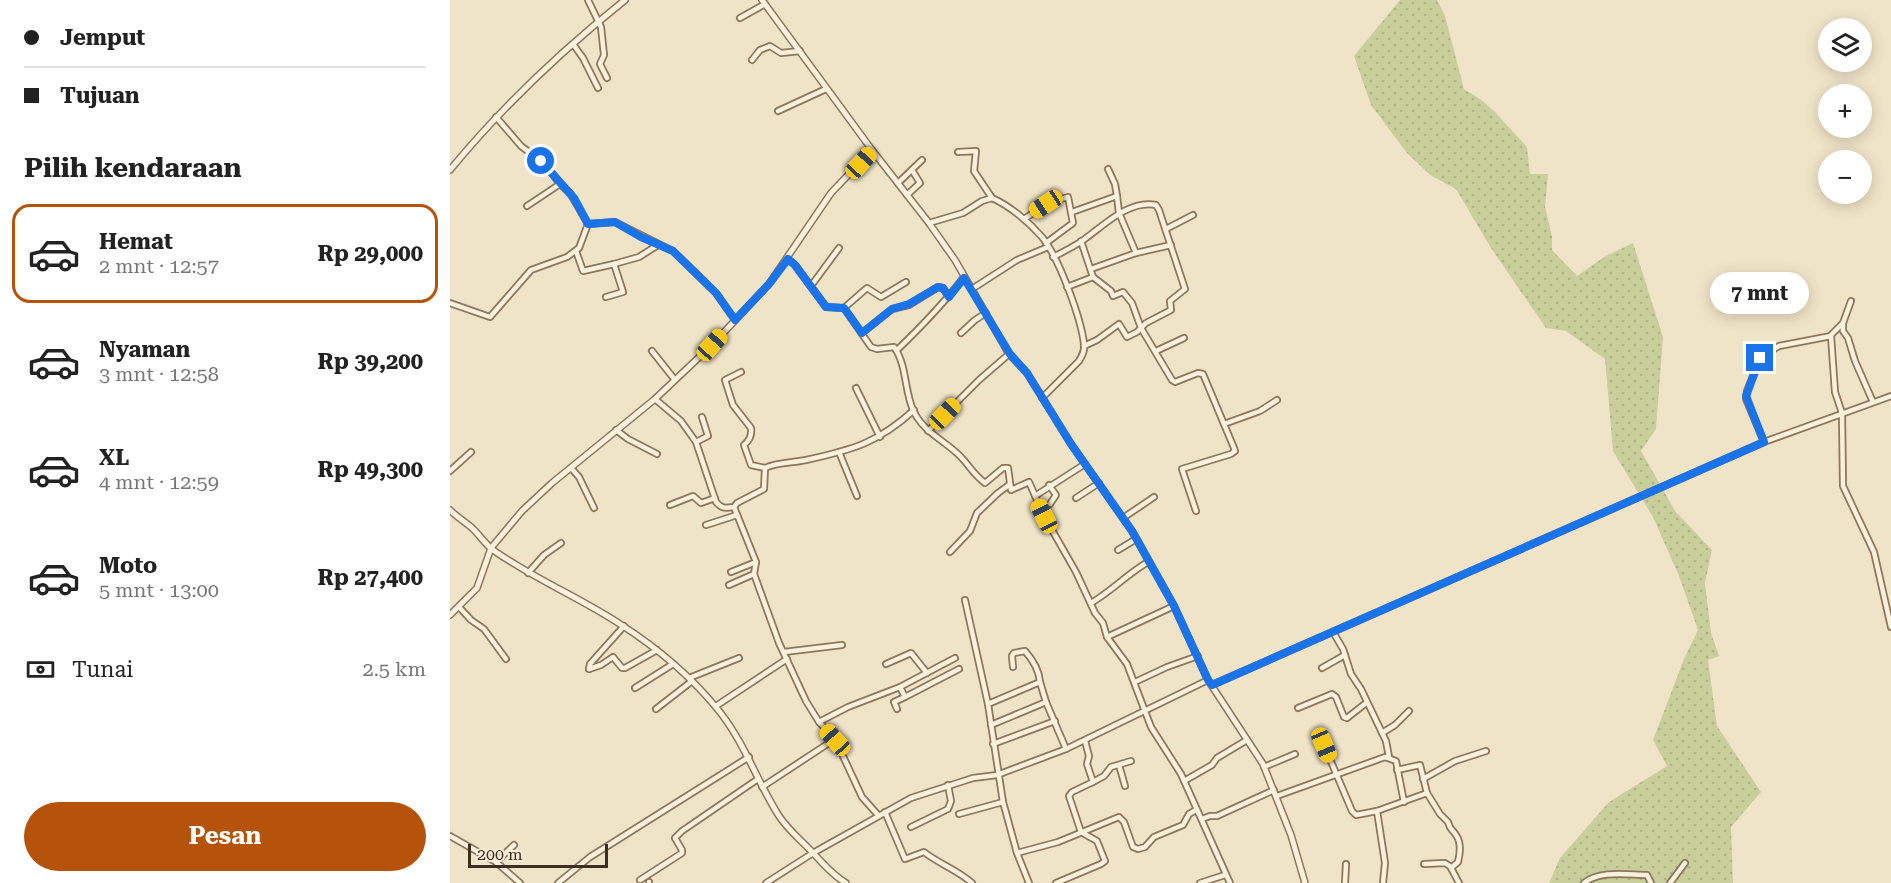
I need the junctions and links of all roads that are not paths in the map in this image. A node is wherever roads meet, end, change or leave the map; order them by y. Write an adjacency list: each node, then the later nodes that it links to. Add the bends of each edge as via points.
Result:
1 (588, 0): 5 (street)
2 (625, 0): 5 (street)
3 (764, 2): 4 (street); 7 (street)
4 (740, 18)
5 (598, 21): 6 (street); 9 (street, via 604,55 600,64)
6 (573, 44): 10 (street); 13 (street)
7 (800, 51): 8 (street, via 781,53 770,46); 11 (street)
8 (752, 60)
9 (607, 78)
10 (598, 88)
11 (826, 89): 12 (street); 14 (street)
12 (778, 111)
13 (496, 117): 18 (street); 21 (street)
14 (872, 150): 20 (street); 41 (street, via 825,202)
15 (958, 152): 24 (street, via 976,151 974,171)
16 (922, 160): 19 (street)
17 (1108, 169): 23 (street)
18 (450, 170)
19 (912, 170): 20 (street); 22 (street, via 920,183)
20 (898, 183): 22 (street)
21 (560, 184): 25 (street); 31 (street, via 574,198)
22 (907, 195): 30 (street)
23 (1117, 196): 26 (street); 27 (street)
24 (992, 198): 29 (street); 30 (street, via 963,213)
25 (527, 206)
26 (1072, 212): 29 (street, via 1069,199 1064,197); 35 (street, via 1072,225 1058,232)
27 (1119, 213): 32 (street, via 1153,204); 33 (street); 39 (street)
28 (1193, 215): 32 (street)
29 (1024, 219): 35 (street)
30 (929, 223): 45 (street)
31 (588, 224): 34 (street, via 615,222); 38 (street)
32 (1166, 229): 36 (street)
33 (1081, 241): 40 (street); 43 (street)
34 (658, 245): 42 (street, via 642,256); 56 (street, via 675,254 716,293)
35 (1047, 245): 40 (street); 49 (street)
36 (1171, 245): 39 (street); 58 (street, via 1185,289 1170,301 1171,310)
37 (839, 248): 47 (street)
38 (576, 251): 42 (street, via 583,271); 53 (street, via 531,270 490,317)
39 (1136, 253): 43 (street)
40 (1053, 257): 48 (street)
41 (788, 259): 47 (street); 56 (street)
42 (614, 264): 50 (street, via 623,292)
43 (1091, 269): 44 (street)
44 (1093, 277): 48 (street); 58 (street, via 1113,296 1124,292)
45 (964, 278): 49 (street); 51 (street)
46 (906, 282): 54 (street, via 881,297 867,288)
47 (811, 286): 54 (street, via 826,307)
48 (1067, 286): 63 (street)
49 (972, 289): 55 (street)
50 (606, 297)
51 (949, 297): 59 (street, via 938,287 892,309); 64 (street)
52 (1851, 301): 57 (street)
53 (450, 303)
54 (844, 308): 59 (street)
55 (986, 313): 60 (street); 67 (street)
56 (735, 320): 69 (street)
57 (1843, 323): 61 (street); 75 (street)
58 (1141, 328): 63 (street, via 1127,337 1119,324); 66 (street)
59 (862, 333): 64 (street, via 873,349 891,346)
60 (961, 333)
61 (1830, 336): 77 (street, via 1835,392); 84 (street, via 1779,346 1760,358 1746,396)
62 (1184, 338): 66 (street)
63 (1084, 346): 72 (street, via 1079,361)
64 (897, 350): 76 (street)
65 (652, 351): 69 (street)
66 (1156, 351): 79 (street, via 1175,382 1203,374)
67 (1010, 354): 72 (street); 81 (street)
68 (741, 372): 90 (street, via 725,380 733,405 751,428 744,445 748,457 752,465)
69 (675, 380): 73 (street)
70 (856, 388): 82 (street)
71 (1891, 396): 75 (street)
72 (1042, 398): 88 (street)
73 (655, 399): 80 (street); 83 (street, via 681,421)
74 (1277, 400): 79 (street)
75 (1873, 402): 77 (street)
76 (914, 410): 81 (street); 82 (street)
77 (1842, 413): 84 (street); 126 (street, via 1844,486 1874,552)
78 (702, 417): 83 (street, via 709,434)
79 (1224, 424): 105 (street, via 1233,453 1182,470)
80 (616, 430): 87 (street); 89 (street)
81 (928, 431): 93 (street, via 961,456 985,483 1003,468 1010,469)
82 (880, 437): 86 (street)
83 (696, 442): 98 (street)
84 (1764, 442): 127 (street)
85 (471, 452): 91 (street)
86 (839, 452): 90 (street); 95 (street)
87 (657, 454)
88 (1085, 464): 92 (street); 94 (street)
89 (571, 468): 103 (street); 111 (street, via 537,496)
90 (765, 468): 102 (street, via 766,487)
91 (450, 471)
92 (1099, 483): 99 (street); 107 (street)
93 (1010, 485): 96 (street, via 1014,490 1029,482); 113 (street, via 978,513 970,531)
94 (1050, 485): 96 (street); 100 (street, via 1056,497)
95 (857, 496)
96 (1035, 496): 121 (street)
97 (1154, 497): 107 (street)
98 (715, 498): 101 (street, via 701,503 693,496); 102 (street, via 720,507)
99 (1076, 498)
100 (1050, 504)
101 (670, 505)
102 (734, 507): 106 (street)
103 (594, 508)
104 (450, 510): 111 (street)
105 (1196, 511)
106 (737, 515): 108 (street); 114 (street)
107 (1122, 518): 109 (street)
108 (706, 525)
109 (1136, 539): 112 (street); 115 (street)
110 (561, 543): 117 (street)
111 (491, 548): 117 (street); 123 (street, via 477,588)
112 (1118, 550)
113 (950, 552)
114 (756, 562): 116 (street); 118 (street)
115 (1148, 562): 121 (street); 122 (street)
116 (731, 572)
117 (528, 573): 125 (street)
118 (753, 574): 119 (street); 131 (street)
119 (729, 585)
120 (965, 600): 153 (street)
121 (1091, 603): 128 (street)
122 (1174, 606): 128 (street); 133 (street)
123 (459, 607): 124 (street); 136 (street, via 484,629)
124 (450, 615)
125 (624, 626): 130 (street); 130 (street, via 589,669 613,657 625,668)
126 (1891, 627)
127 (1333, 632): 132 (street); 147 (street)
128 (1107, 638): 146 (street)
129 (842, 645): 131 (street)
130 (657, 650): 138 (street)
131 (784, 652): 137 (street)
132 (1345, 655): 141 (street); 152 (street)
133 (1198, 656): 146 (street); 147 (street)
134 (739, 658): 144 (street)
135 (955, 658): 143 (street)
136 (506, 659)
137 (787, 659): 154 (street); 161 (street)
138 (673, 664): 144 (street); 149 (street)
139 (886, 664): 143 (street, via 911,653)
140 (1013, 667): 145 (street, via 1014,653 1025,651 1033,659)
141 (1322, 668)
142 (958, 669): 150 (street)
143 (927, 673): 148 (street)
144 (690, 680): 154 (street); 156 (street)
145 (1040, 682): 151 (street); 153 (street)
146 (1135, 682): 158 (street)
147 (1210, 682): 158 (street); 165 (street)
148 (900, 687): 150 (street); 161 (street)
149 (635, 688)
150 (905, 697): 157 (street, via 894,702)
151 (1046, 702): 160 (street); 162 (street)
152 (1366, 703): 155 (street, via 1347,718 1332,694); 163 (street)
153 (988, 704): 162 (street)
154 (716, 706): 172 (street)
155 (1298, 708)
156 (656, 709)
157 (897, 709)
158 (1145, 709): 166 (street); 182 (street, via 1151,727)
159 (1409, 711): 163 (street)
160 (1055, 721): 167 (street); 169 (street)
161 (819, 722): 164 (street)
162 (991, 725): 167 (street)
163 (1382, 733): 173 (street)
164 (835, 740): 186 (street); 195 (street, via 857,788)
165 (1247, 740): 176 (street); 182 (street)
166 (1085, 741): 169 (street); 183 (street)
167 (993, 744): 179 (street)
168 (1324, 745): 178 (street)
169 (1066, 749): 179 (street)
170 (1486, 751): 181 (street, via 1455,761)
171 (1295, 754): 176 (street)
172 (749, 757): 180 (street); 211 (street, via 590,857)
173 (1389, 758): 177 (street, via 1396,761); 178 (street)
174 (1131, 761): 175 (street)
175 (1119, 765): 183 (street); 185 (street)
176 (1264, 767): 187 (street)
177 (1396, 770): 181 (street, via 1419,765); 190 (street)
178 (1336, 774): 187 (street); 192 (street, via 1356,815)
179 (997, 775): 184 (street); 189 (street)
180 (758, 779): 186 (street); 209 (street, via 682,831 675,838 682,853)
181 (1423, 779): 188 (street)
182 (1184, 781): 191 (street)
183 (1093, 782): 198 (street, via 1069,796)
184 (948, 785): 193 (street); 197 (street, via 948,809)
185 (1125, 786)
186 (762, 787): 201 (street, via 794,835)
187 (1275, 793): 196 (street); 219 (street)
188 (1427, 793): 190 (street); 207 (street, via 1457,838 1458,862)
189 (1003, 802): 194 (street); 202 (street)
190 (1404, 802): 192 (street)
191 (1196, 810): 196 (street); 198 (street, via 1183,825 1154,837 1138,849 1133,847 1120,817)
192 (1377, 811): 221 (street, via 1385,863)
193 (885, 812): 195 (street); 214 (street, via 905,858 924,852)
194 (959, 814)
195 (878, 815): 201 (street)
196 (1202, 819): 208 (street)
197 (911, 827)
198 (1081, 832): 202 (street); 216 (street, via 1096,841 1105,861)
199 (450, 836): 203 (street)
200 (514, 845): 203 (street)
201 (813, 853): 212 (street); 213 (street, via 830,873)
202 (1017, 853): 215 (street)
203 (496, 862): 210 (street)
204 (1685, 863): 225 (street)
205 (1346, 864): 220 (street)
206 (1424, 864): 207 (street, via 1445,863)
207 (1451, 867): 222 (street)
208 (1225, 874): 217 (street); 218 (street)
209 (640, 879)
210 (520, 883)
211 (558, 883)
212 (768, 883)
213 (846, 883)
214 (972, 883)
215 (1029, 883)
216 (1056, 883)
217 (1200, 883)
218 (1230, 883)
219 (1305, 883)
220 (1345, 883)
221 (1383, 883)
222 (1459, 883)
223 (1584, 883): 224 (street, via 1592,877 1628,874 1647,875)
224 (1651, 883)
225 (1670, 883)

